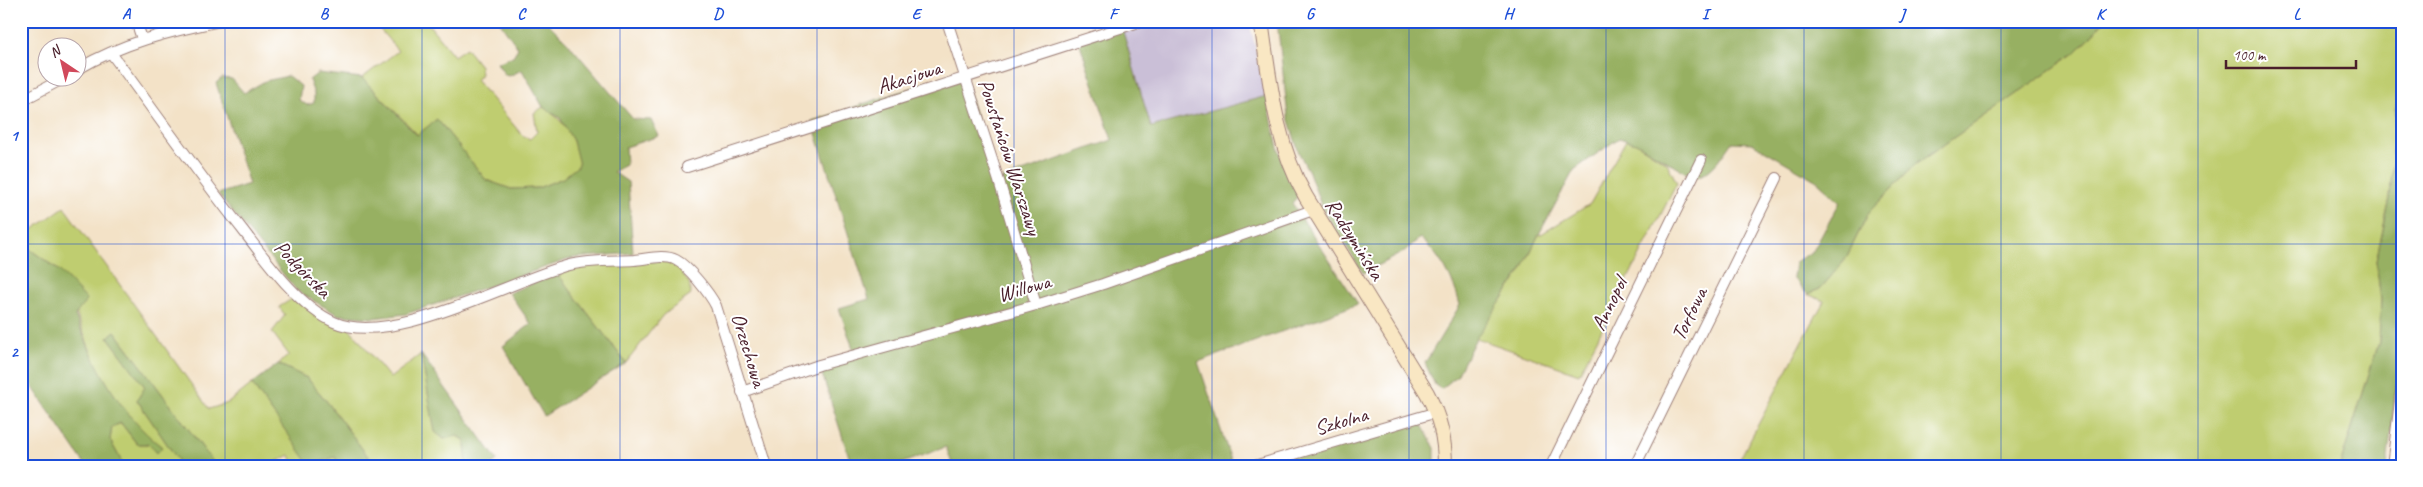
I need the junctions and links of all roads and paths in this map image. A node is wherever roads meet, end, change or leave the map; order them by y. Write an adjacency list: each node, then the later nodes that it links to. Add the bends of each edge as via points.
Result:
1 (136, 21): 6 (street)
2 (220, 21): 6 (street)
3 (947, 21): 9 (street, Powstańców Warszawy)
4 (1142, 21): 9 (street, Akacjowa)
5 (1261, 21): 15 (street, Radzymińska, via 1281,139 1293,173)
6 (142, 39): 7 (street)
7 (111, 53): 8 (street); 16 (street, Podgórska, via 263,256 315,311 334,322 374,329 412,321 567,266)
8 (88, 64)
9 (965, 78): 13 (street, Akacjowa); 17 (street, Powstańców Warszawy)
10 (45, 88): 11 (street)
11 (21, 101)
12 (1701, 160): 24 (street, Annopol)
13 (687, 167)
14 (1777, 178): 25 (street, Torfowa)
15 (1313, 210): 17 (street, Willowa); 20 (street, Radzymińska)
16 (673, 258): 19 (street, Orzechowa, via 680,262 716,306)
17 (1036, 305): 19 (street, Willowa, via 845,357)
18 (2402, 385): 26 (street)
19 (742, 392): 21 (street, Orzechowa)
20 (1437, 412): 22 (street, Szkolna); 23 (street, Radzymińska, via 1443,430)
21 (766, 466)
22 (1254, 466)
23 (1445, 466)
24 (1552, 466)
25 (1635, 466)
26 (2392, 466)

